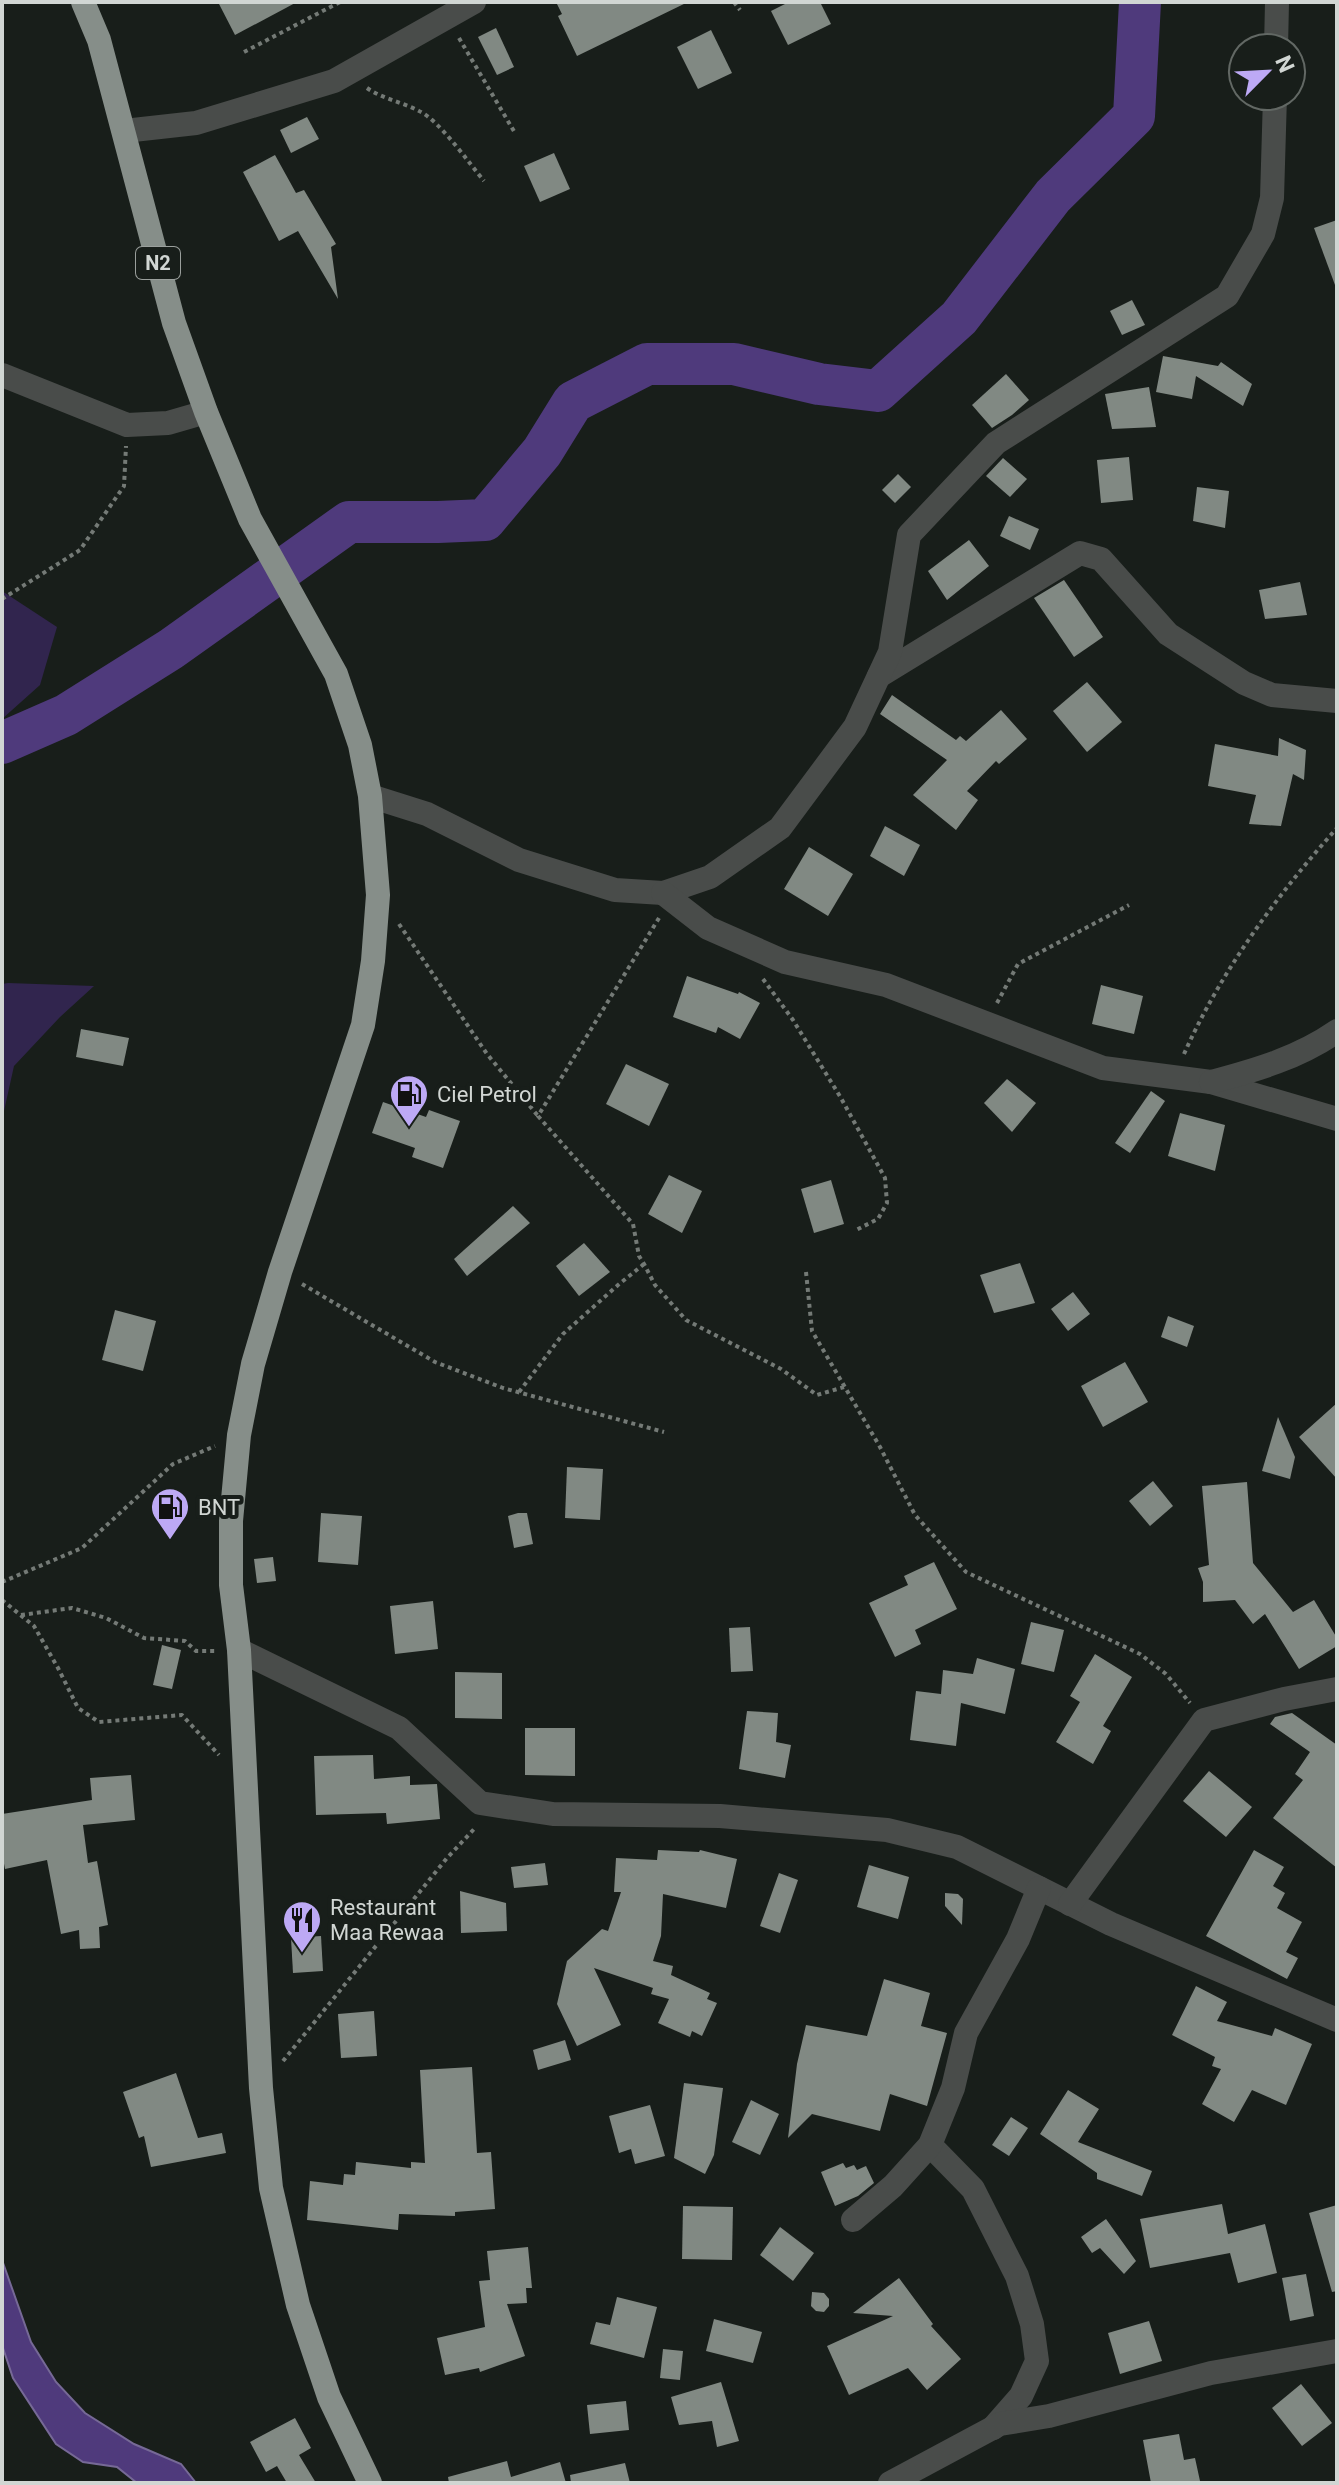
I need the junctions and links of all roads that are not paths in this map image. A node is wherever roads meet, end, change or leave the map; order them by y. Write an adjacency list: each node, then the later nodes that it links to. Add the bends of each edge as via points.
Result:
1 (83, 2): 6 (highway, N2)
2 (474, 2): 6 (street, via 334,81 196,123)
3 (1277, 2): 4 (street)
4 (1276, 32)
5 (1275, 112): 9 (street, via 1272,198 1263,234 1227,296 996,443 909,535 890,652)
6 (124, 131): 8 (highway, N2, via 174,323)
7 (2, 375): 8 (street, via 127,425 168,423)
8 (206, 412): 11 (highway, N2, via 250,519 336,674 360,745)
9 (879, 676): 10 (street, via 1080,553 1101,559 1168,634 1244,683 1272,695); 12 (street, via 855,727 780,828 710,877)
10 (1337, 701)
11 (370, 796): 12 (street, via 427,814 519,860 615,890); 16 (highway, N2, via 378,895 363,1025 280,1272 239,1435 231,1521)
12 (667, 896): 14 (street, via 708,928 785,962 886,985 1103,1068)
13 (1337, 1031): 14 (street, via 1272,1066)
14 (1211, 1082): 15 (street)
15 (1337, 1119)
16 (239, 1650): 18 (street, via 399,1728 480,1803 553,1814 720,1816 887,1830 957,1847); 25 (highway, N2, via 261,2088 271,2188 298,2305 329,2397)
17 (1337, 1689): 19 (street, via 1204,1720)
18 (1039, 1888): 19 (street); 21 (street, via 1018,1939 966,2033 953,2088)
19 (1070, 1904): 20 (street)
20 (1337, 2020)
21 (930, 2145): 22 (street); 24 (street, via 973,2189 1017,2276 1032,2324 1037,2361 1021,2396)
22 (853, 2220)
23 (1337, 2351): 24 (street, via 1211,2373)
24 (993, 2428): 26 (street)
25 (370, 2483)
26 (890, 2483)

